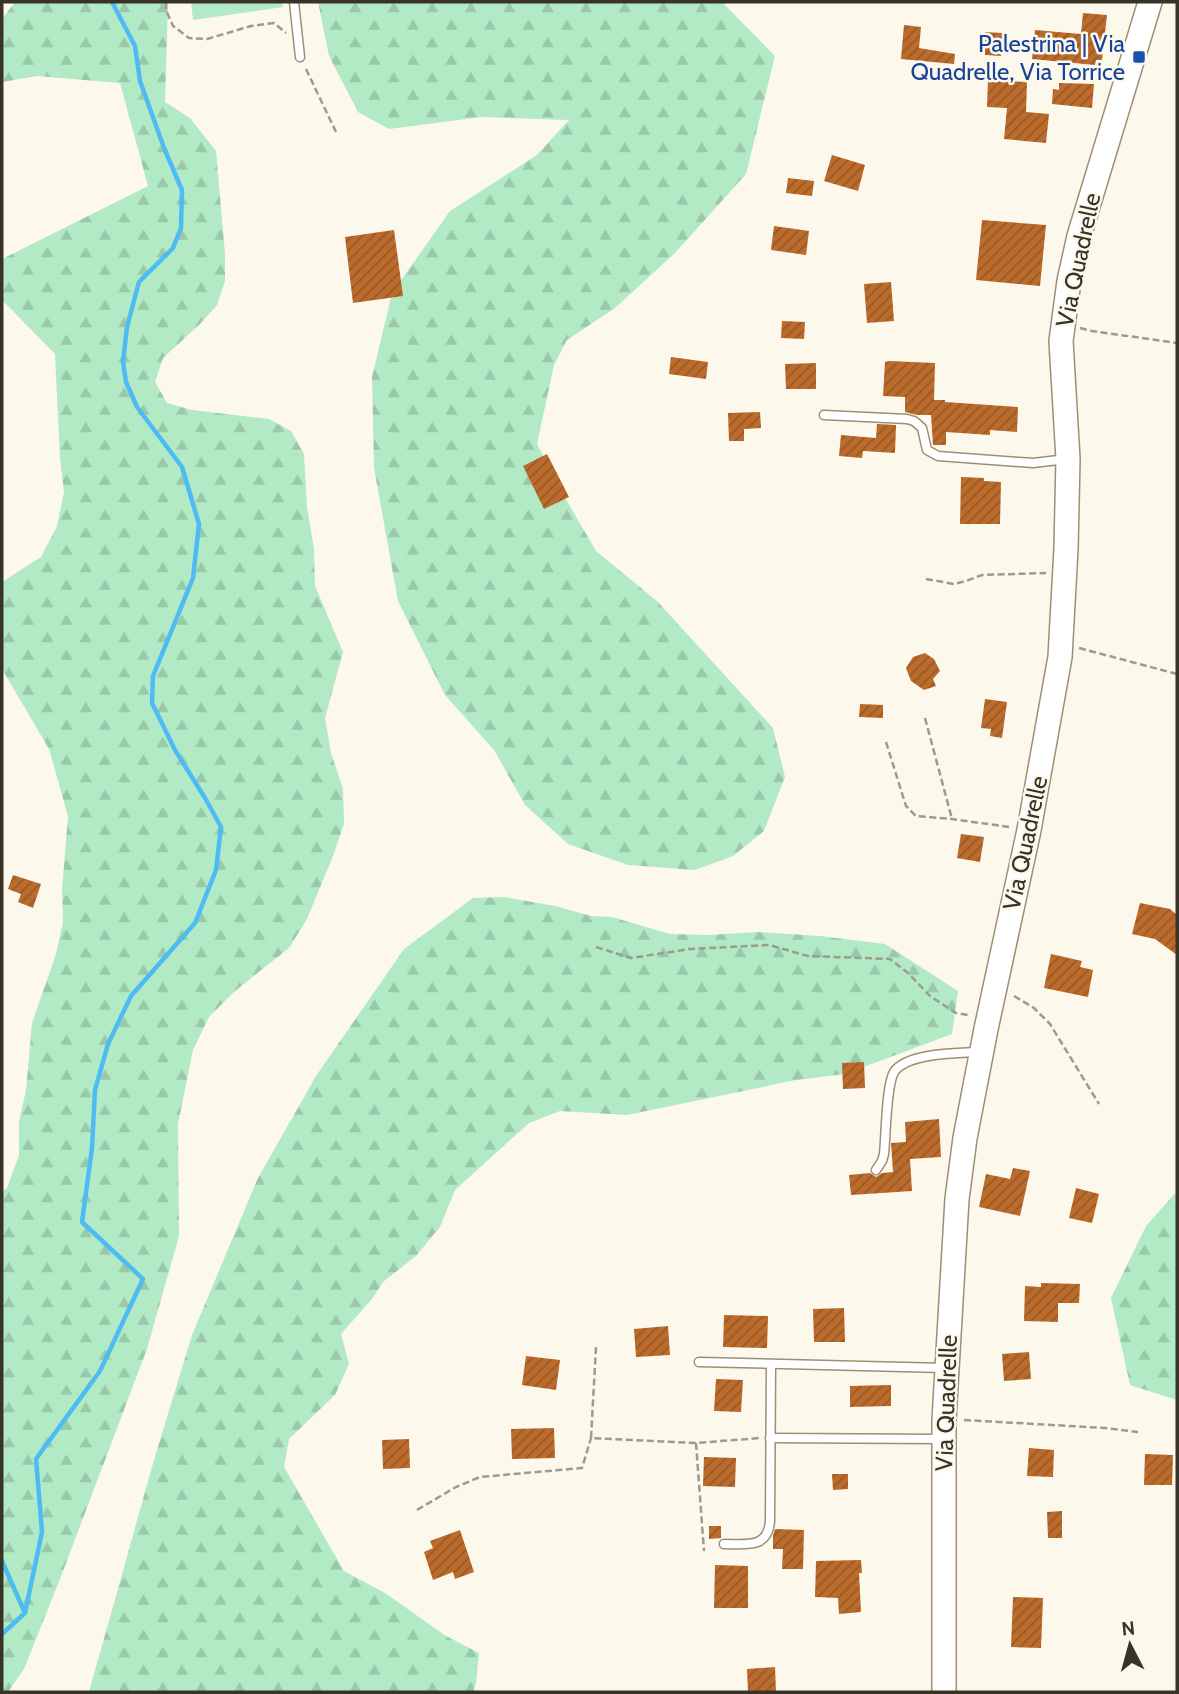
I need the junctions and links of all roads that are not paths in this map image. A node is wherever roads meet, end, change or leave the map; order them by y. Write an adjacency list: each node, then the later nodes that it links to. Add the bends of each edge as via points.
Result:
1 (294, 2): 3 (lane)
2 (1150, 2): 5 (street, Via Quadrelle, via 1071,273 1061,355)
3 (300, 57)
4 (824, 415): 5 (lane, via 914,421 922,428 927,450 938,456 1033,463)
5 (1068, 459): 6 (street, Via Quadrelle, via 1057,674)
6 (981, 1052): 7 (lane, via 920,1058 895,1071 890,1082 884,1154); 10 (street, Via Quadrelle, via 957,1199)
7 (876, 1170)
8 (699, 1362): 9 (lane)
9 (771, 1364): 10 (lane); 12 (lane)
10 (946, 1368): 11 (street, Via Quadrelle)
11 (944, 1430): 12 (lane); 14 (street, Via Quadrelle)
12 (770, 1438): 13 (lane, via 768,1532 755,1543)
13 (724, 1544)
14 (944, 1692)

